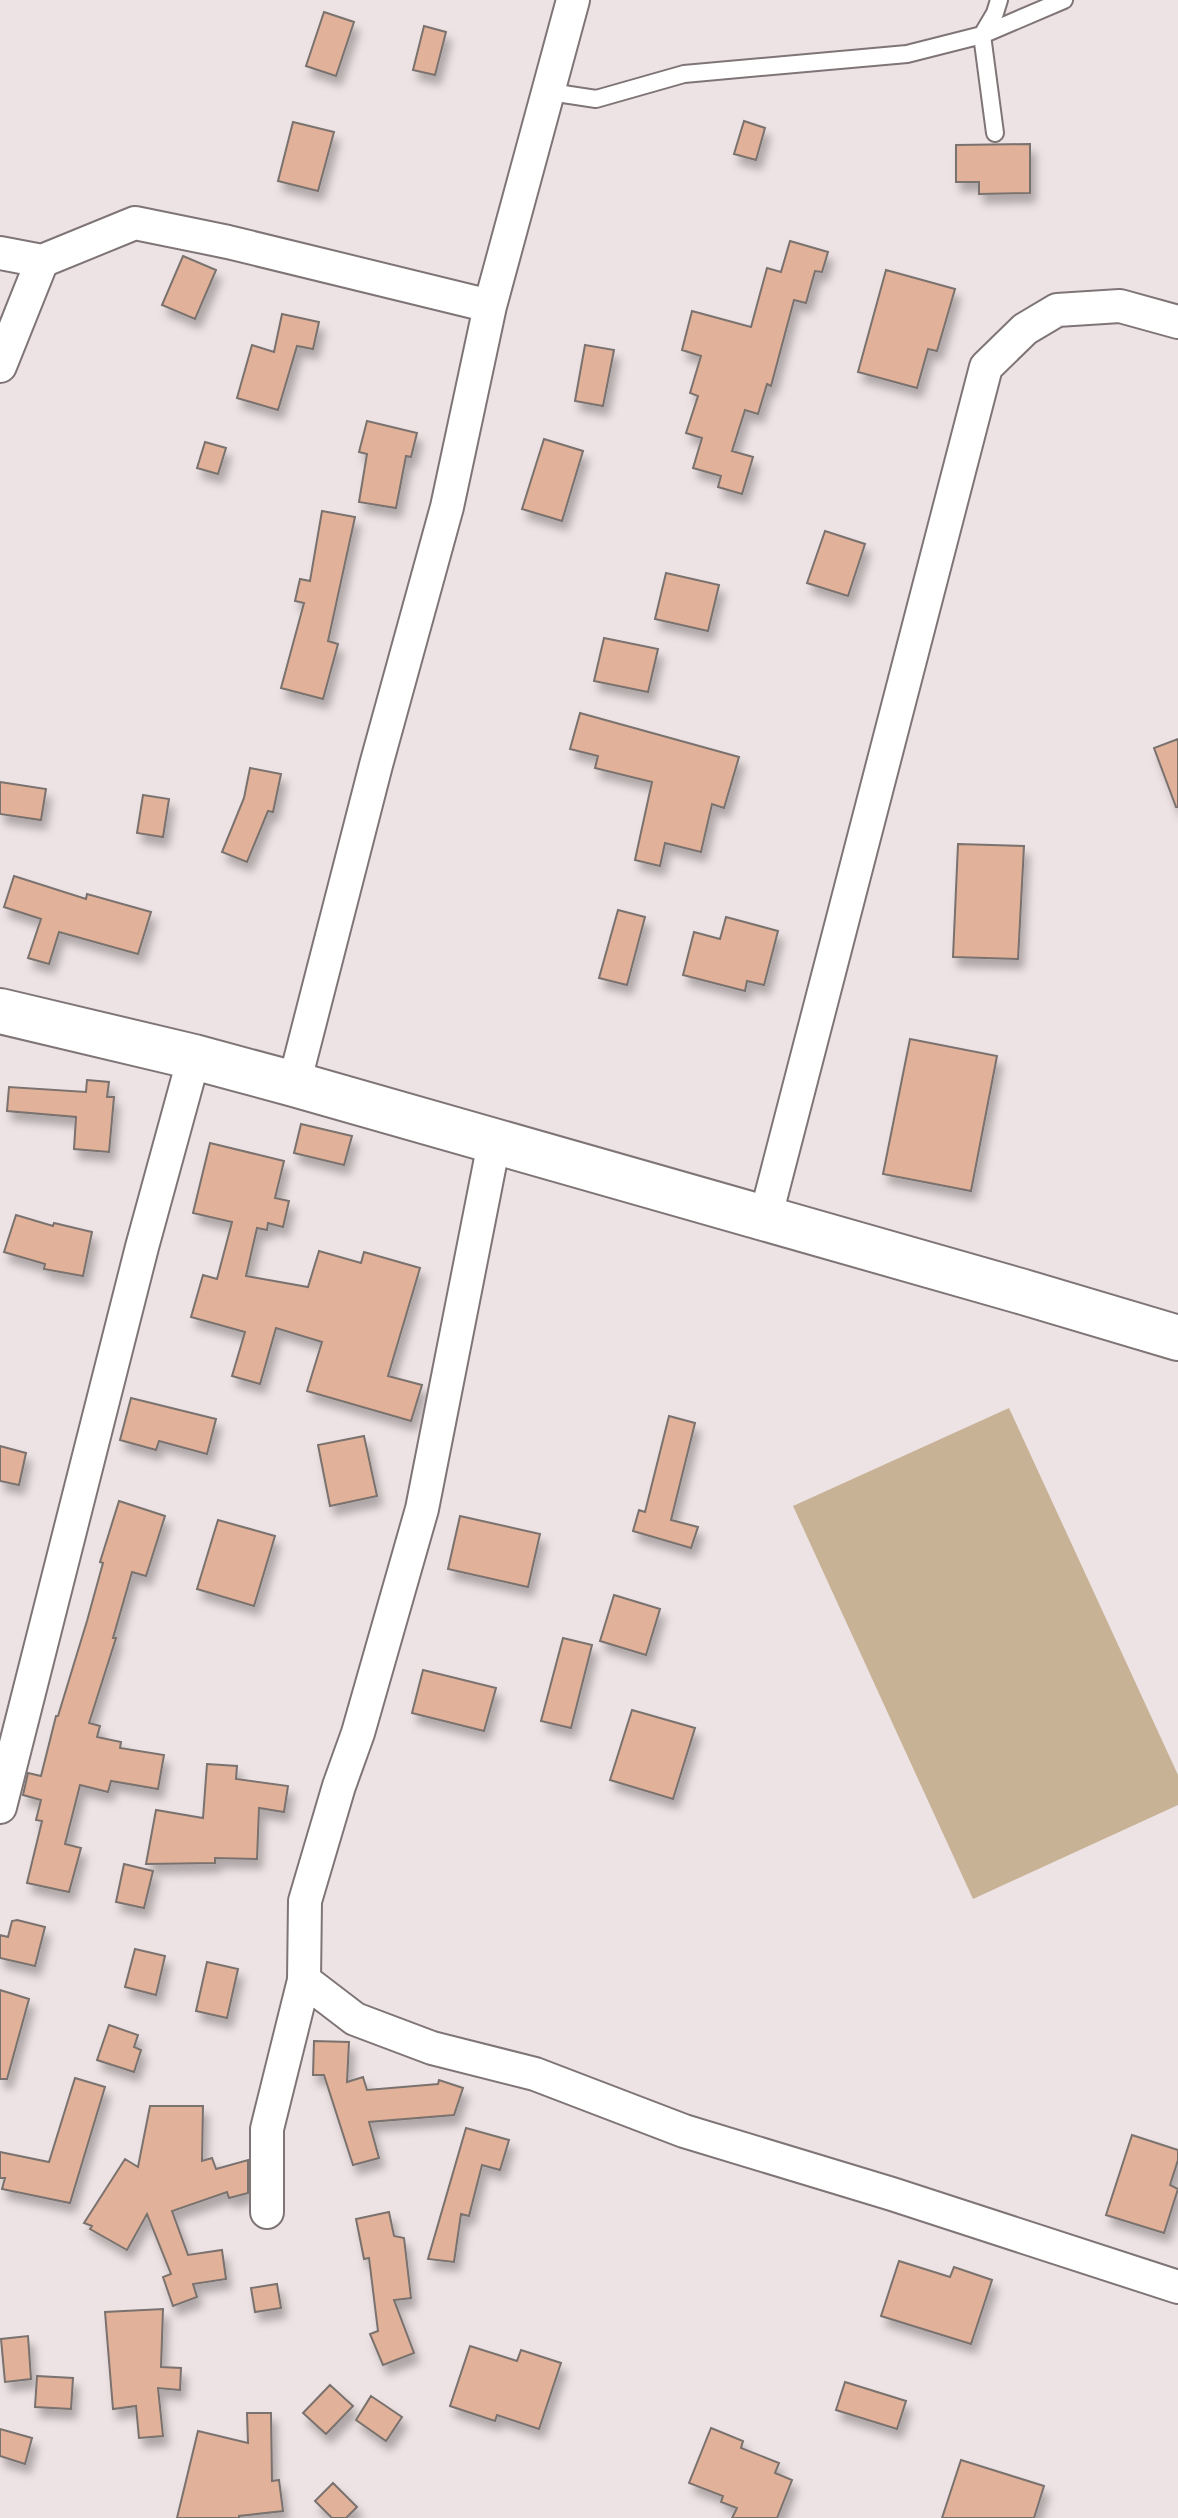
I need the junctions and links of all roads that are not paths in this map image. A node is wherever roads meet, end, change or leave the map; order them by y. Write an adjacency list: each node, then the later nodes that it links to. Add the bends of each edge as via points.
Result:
1 (573, 0): 5 (street)
2 (999, 0): 4 (lane)
3 (1064, 0): 4 (lane)
4 (982, 35): 5 (lane, via 907,54 684,74 596,99); 6 (lane)
5 (550, 92): 9 (street)
6 (995, 133)
7 (0, 253): 8 (street)
8 (42, 261): 9 (street, via 135,223); 11 (street)
9 (490, 306): 14 (street, via 447,507)
10 (1178, 322): 16 (street, via 1120,306 1057,310 1025,329 986,367)
11 (0, 366)
12 (0, 1011): 13 (main road)
13 (194, 1057): 14 (main road); 18 (street)
14 (294, 1084): 15 (main road)
15 (494, 1143): 16 (main road); 19 (street, via 422,1509 305,1901)
16 (765, 1219): 17 (main road)
17 (1178, 1338)
18 (0, 1807)
19 (304, 1980): 20 (street, via 267,2129); 21 (street, via 355,2019 432,2048 535,2074 684,2131)
20 (267, 2212)
21 (1178, 2287)

